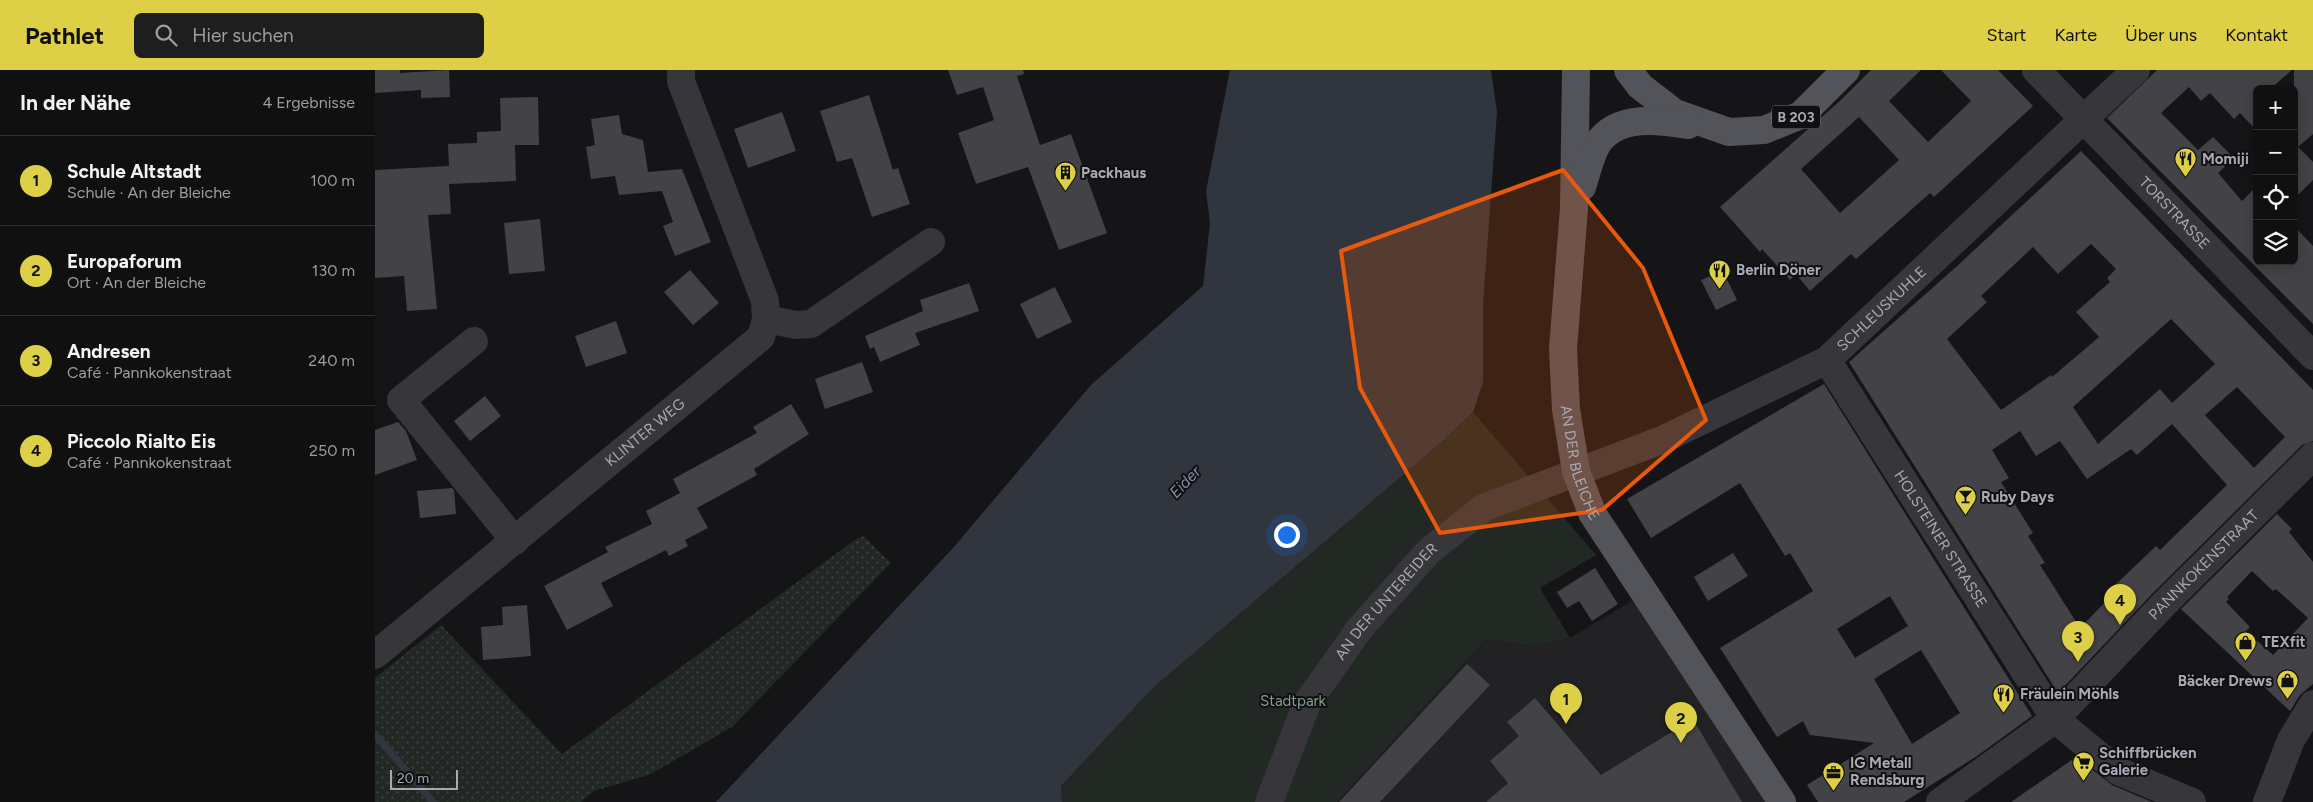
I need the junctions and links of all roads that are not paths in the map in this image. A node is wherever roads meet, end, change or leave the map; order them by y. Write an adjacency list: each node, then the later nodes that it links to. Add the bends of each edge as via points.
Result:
1 (681, 70): 13 (street, via 681,81 762,290)
2 (1575, 70): 8 (main road)
3 (1588, 70): 8 (main road, AN DER BLEICHE)
4 (1628, 70): 10 (main road, B 203, via 1640,86 1675,113)
5 (1846, 70): 10 (main road, B 203, via 1801,115 1764,130)
6 (2035, 70): 9 (street, TORSTRASSE)
7 (2135, 70): 9 (street, SCHLEUSKUHLE)
8 (1576, 97): 11 (main road, AN DER BLEICHE)
9 (2083, 119): 15 (street, TORSTRASSE); 16 (street, SCHLEUSKUHLE)
10 (1729, 132): 11 (main road, via 1657,120 1628,123 1609,132 1598,143)
11 (1574, 208): 18 (main road, AN DER BLEICHE, via 1563,349 1566,409)
12 (931, 242): 13 (street, via 811,324 796,325)
13 (766, 319): 19 (street, KLINTER WEG, via 761,337)
14 (473, 341): 19 (street, via 401,400)
15 (2313, 356)
16 (1827, 360): 18 (street, SCHLEUSKUHLE, via 1664,439); 22 (street, HOLSTEINER STRASSE)
17 (2313, 456): 22 (street, PANNKOKENSTRAAT, via 2163,605)
18 (1576, 471): 24 (street, AN DER UNTEREIDER, via 1483,508 1429,552 1360,628 1307,703); 25 (main road, AN DER BLEICHE, via 1592,513)
19 (515, 541): 20 (street, KLINTER WEG)
20 (375, 655)
21 (2313, 704): 23 (street)
22 (2055, 719): 26 (street, PANNKOKENSTRAAT); 27 (street, HOLSTEINER STRASSE, via 2119,772)
23 (2302, 739): 28 (street)
24 (1269, 802)
25 (1782, 802)
26 (1939, 802)
27 (2192, 802)
28 (2267, 802)

